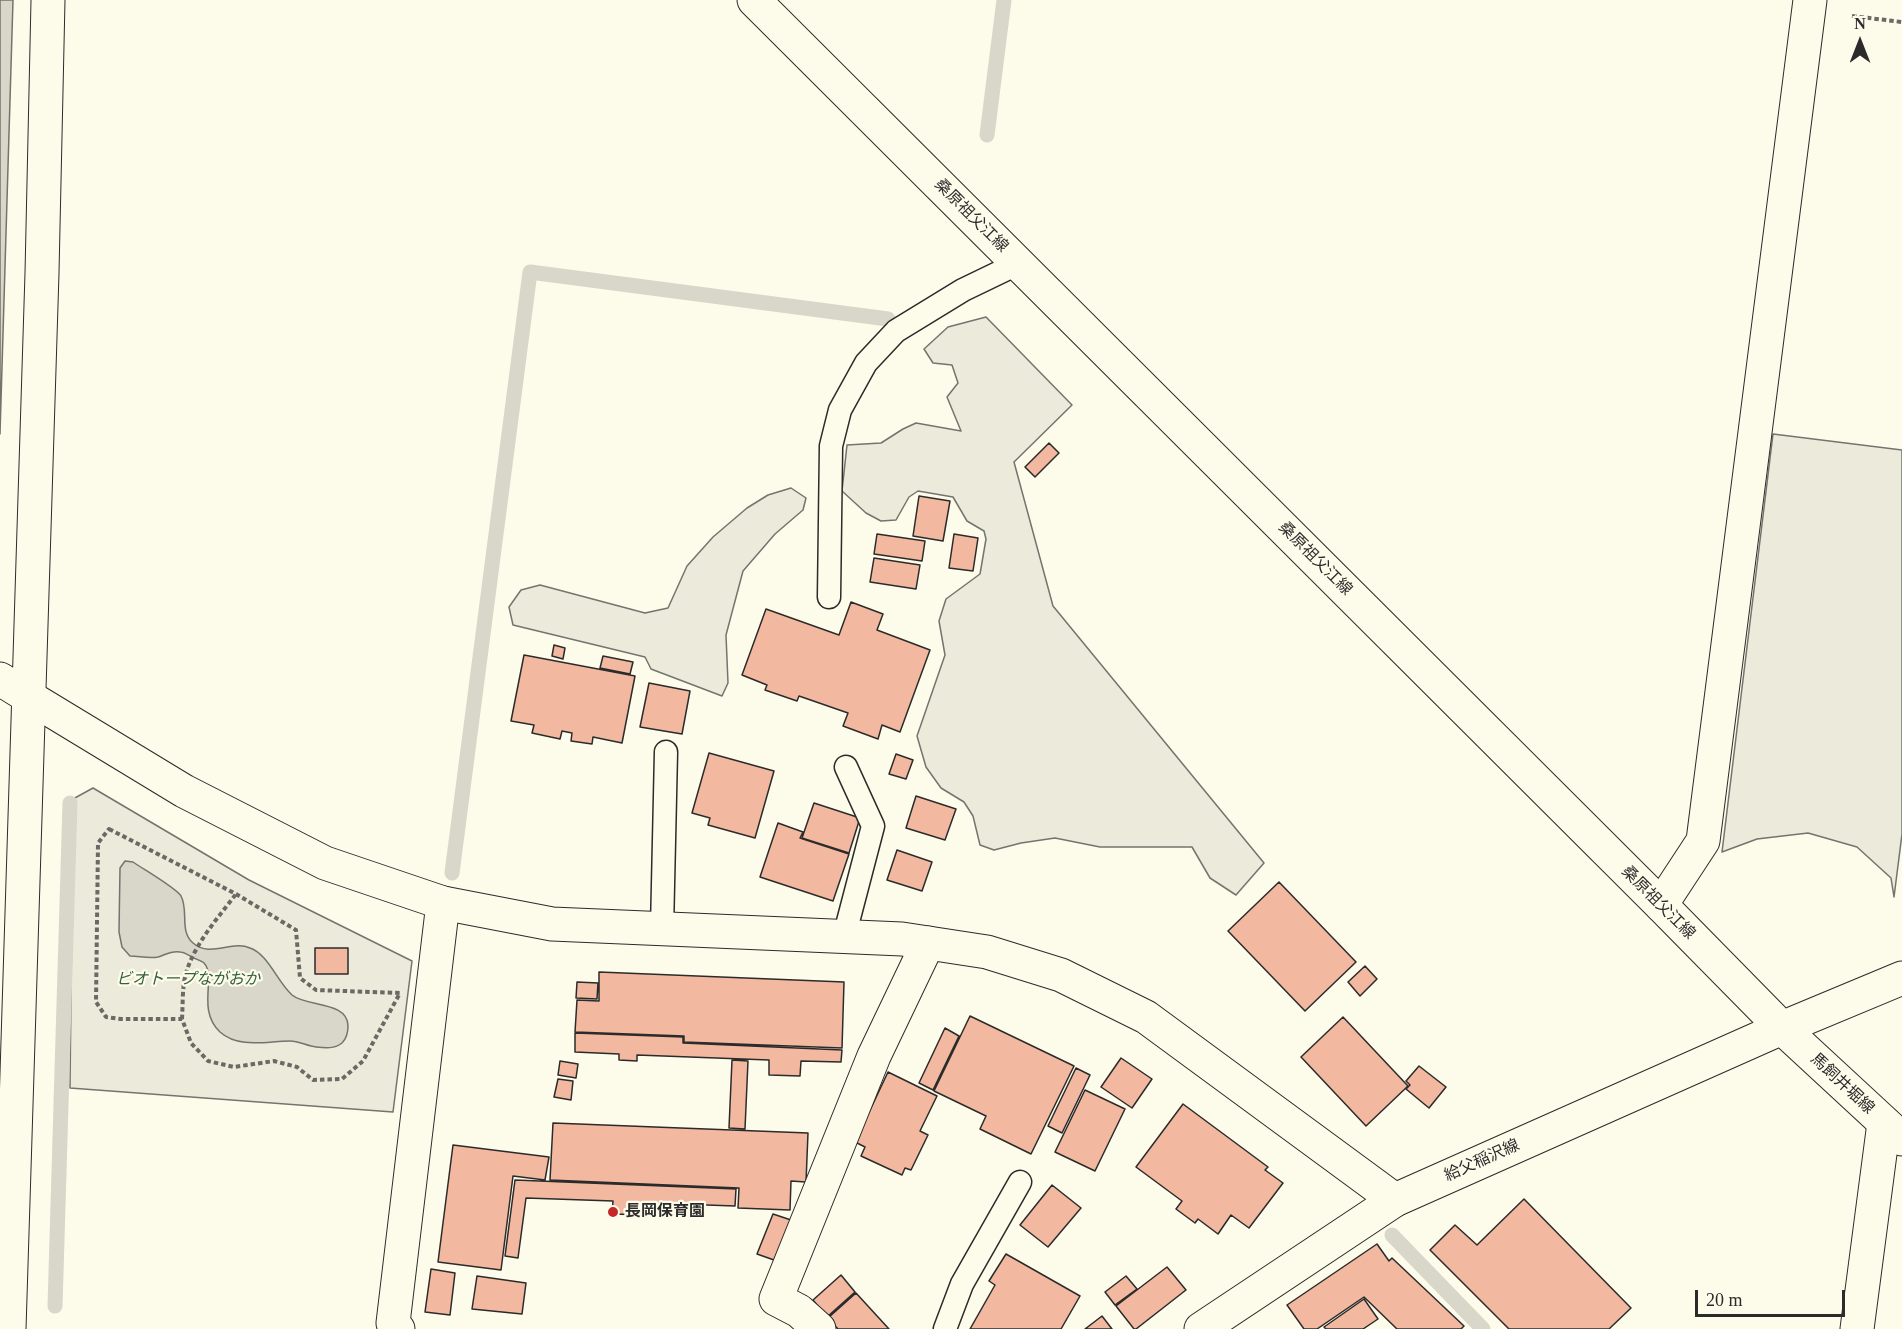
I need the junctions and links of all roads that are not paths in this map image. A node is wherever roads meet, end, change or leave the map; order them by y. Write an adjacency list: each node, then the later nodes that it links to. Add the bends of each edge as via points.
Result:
1 (48, 0): 7 (street)
2 (754, 0): 4 (street, 桑原祖父江線)
3 (1809, 5): 11 (street, via 1703,841)
4 (1018, 264): 5 (lane, via 963,290 896,331 866,363 840,410 831,446); 11 (street, 桑原祖父江線)
5 (829, 597)
6 (0, 680): 7 (street)
7 (29, 697): 10 (street, via 184,791 325,863); 21 (street)
8 (666, 752): 12 (lane)
9 (846, 767): 13 (lane, via 873,826)
10 (443, 903): 12 (street, via 552,924); 22 (street, via 393,1323)
11 (1661, 905): 16 (street, 桑原祖父江線)
12 (662, 929): 13 (street)
13 (844, 937): 14 (street)
14 (928, 943): 19 (street, via 987,952 1061,975 1146,1017); 20 (street, via 874,1056 776,1299)
15 (1902, 978): 16 (street)
16 (1782, 1028): 17 (street, 馬飼井堀線); 19 (street, 給父稲沢線)
17 (1893, 1131): 25 (street)
18 (1020, 1182): 23 (lane, via 962,1284)
19 (1395, 1200): 24 (street, 給父稲沢線)
20 (800, 1323)
21 (9, 1329)
22 (399, 1329)
23 (945, 1329)
24 (1201, 1329)
25 (1857, 1329)

